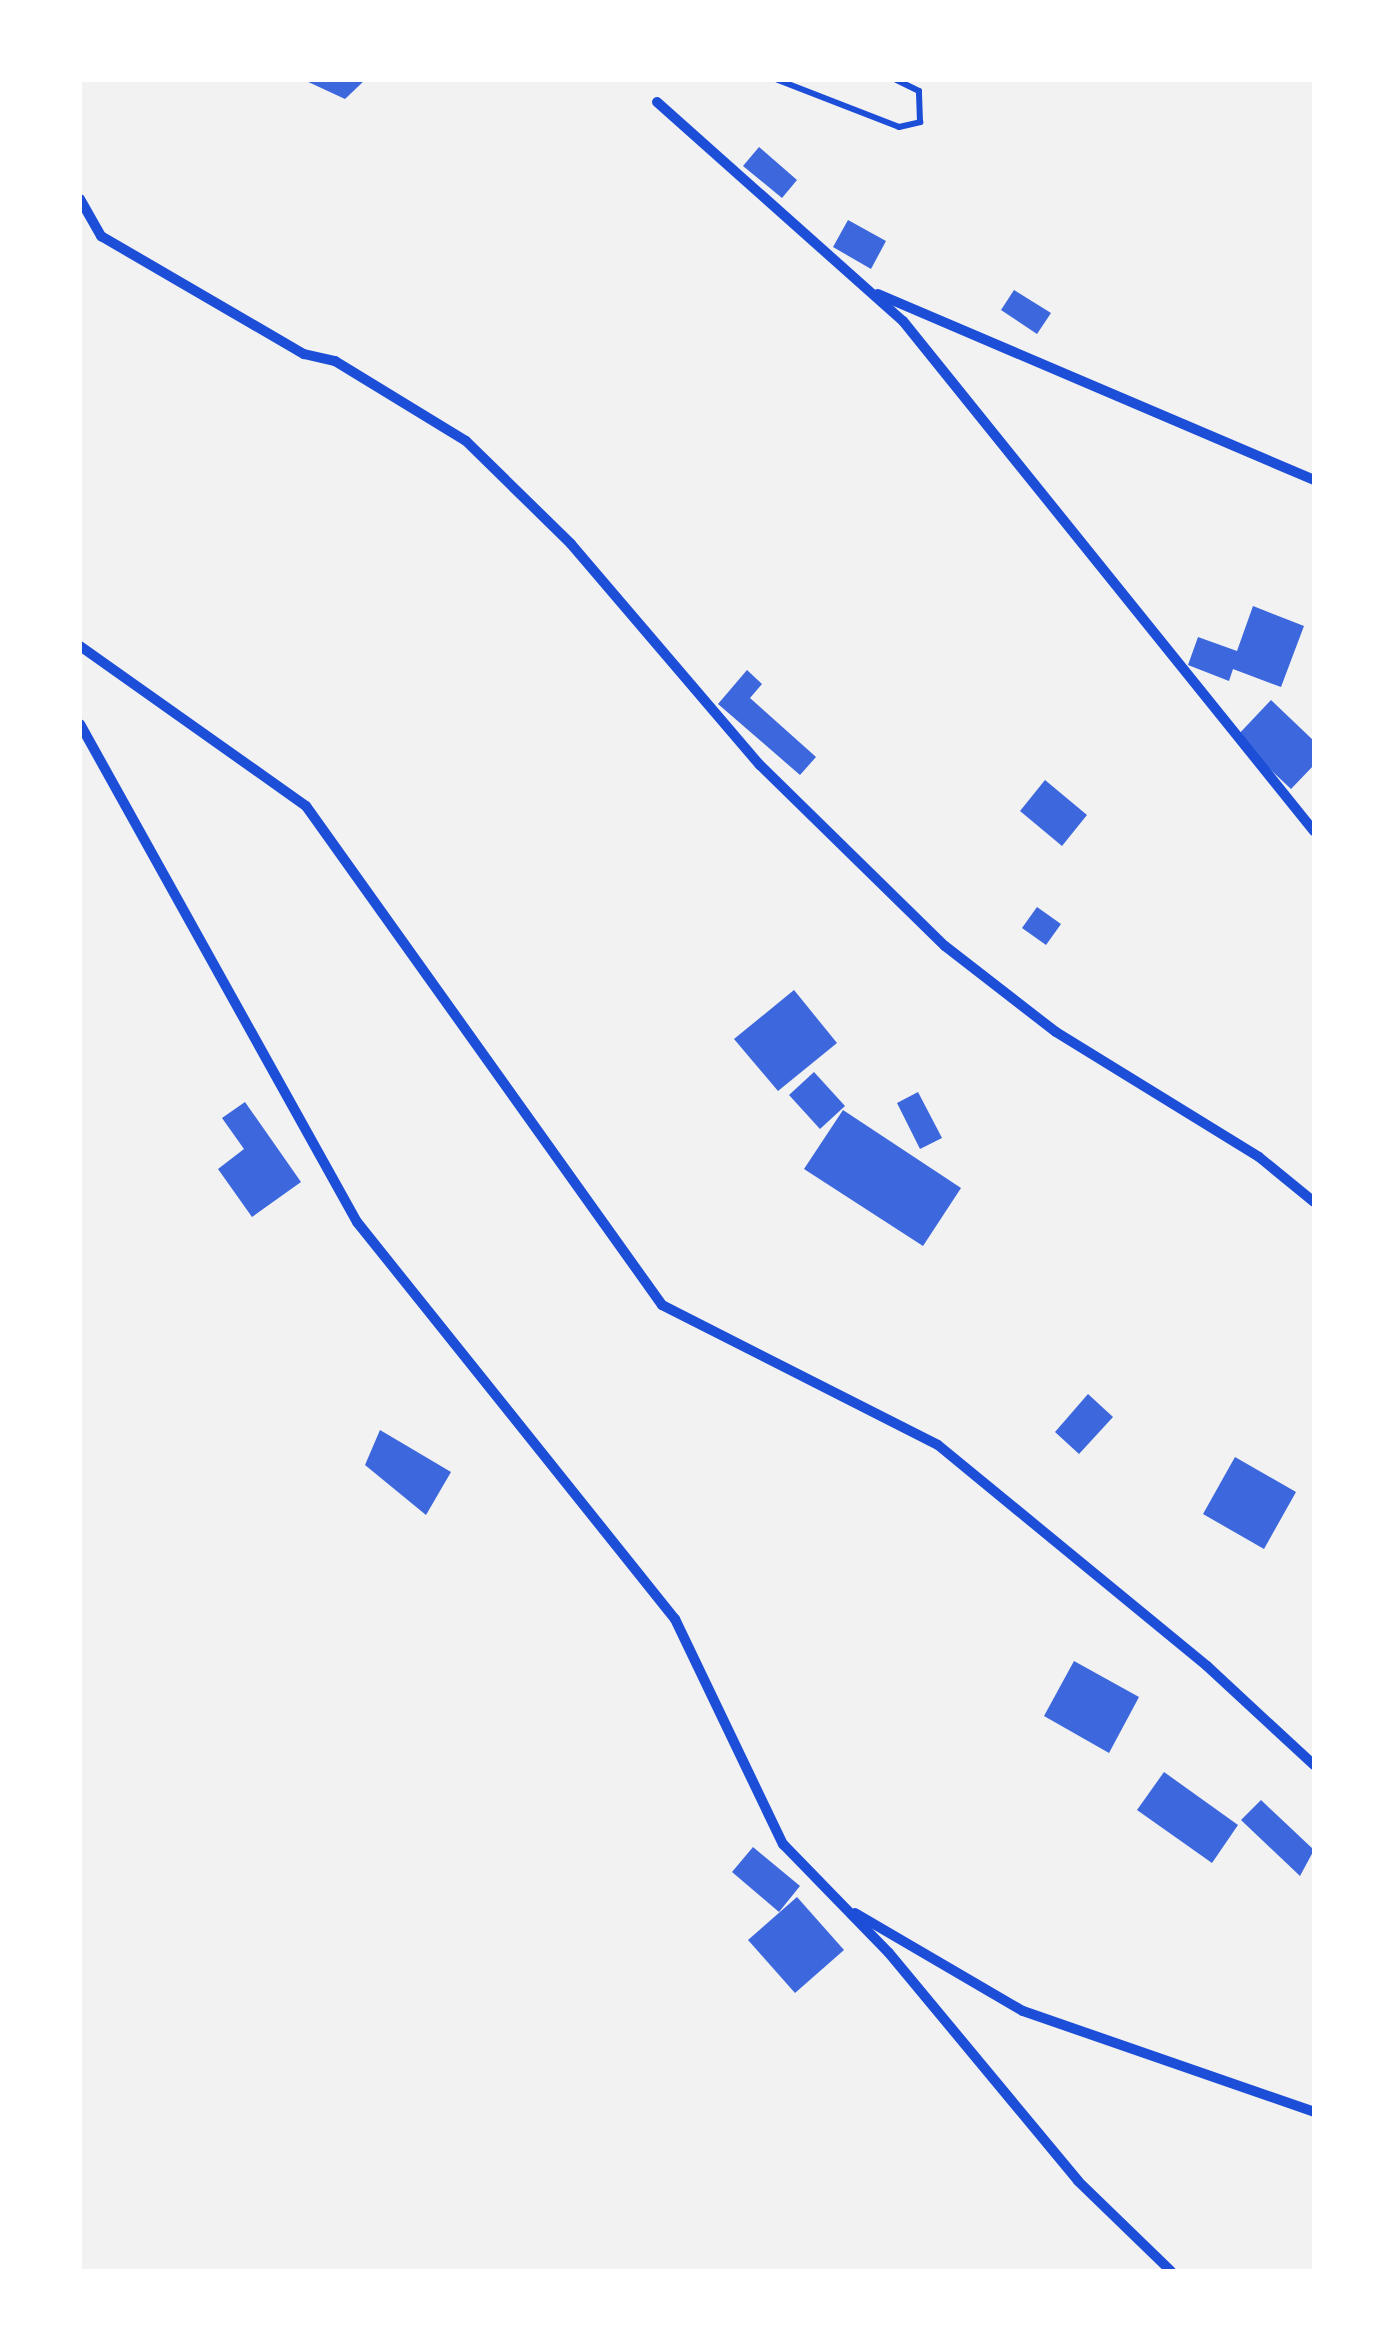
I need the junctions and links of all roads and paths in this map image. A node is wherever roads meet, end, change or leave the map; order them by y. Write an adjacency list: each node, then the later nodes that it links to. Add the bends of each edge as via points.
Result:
1 (778, 80): 2 (path, via 899,128 920,122 919,91)
2 (896, 80)
3 (657, 102): 5 (street)
4 (80, 199): 10 (street, via 101,236 304,354 335,361 466,441 570,544 760,765 945,946 1056,1032 1258,1157)
5 (868, 290): 6 (street); 9 (street, via 903,321)
6 (1314, 480)
7 (80, 646): 11 (street, via 306,806 662,1306 938,1444 1207,1666)
8 (80, 724): 12 (street, via 357,1222 675,1619 783,1844)
9 (1314, 830)
10 (1314, 1202)
11 (1314, 1765)
12 (842, 1905): 13 (street, via 1024,2011); 14 (street, via 1078,2181)
13 (1314, 2112)
14 (1171, 2271)

